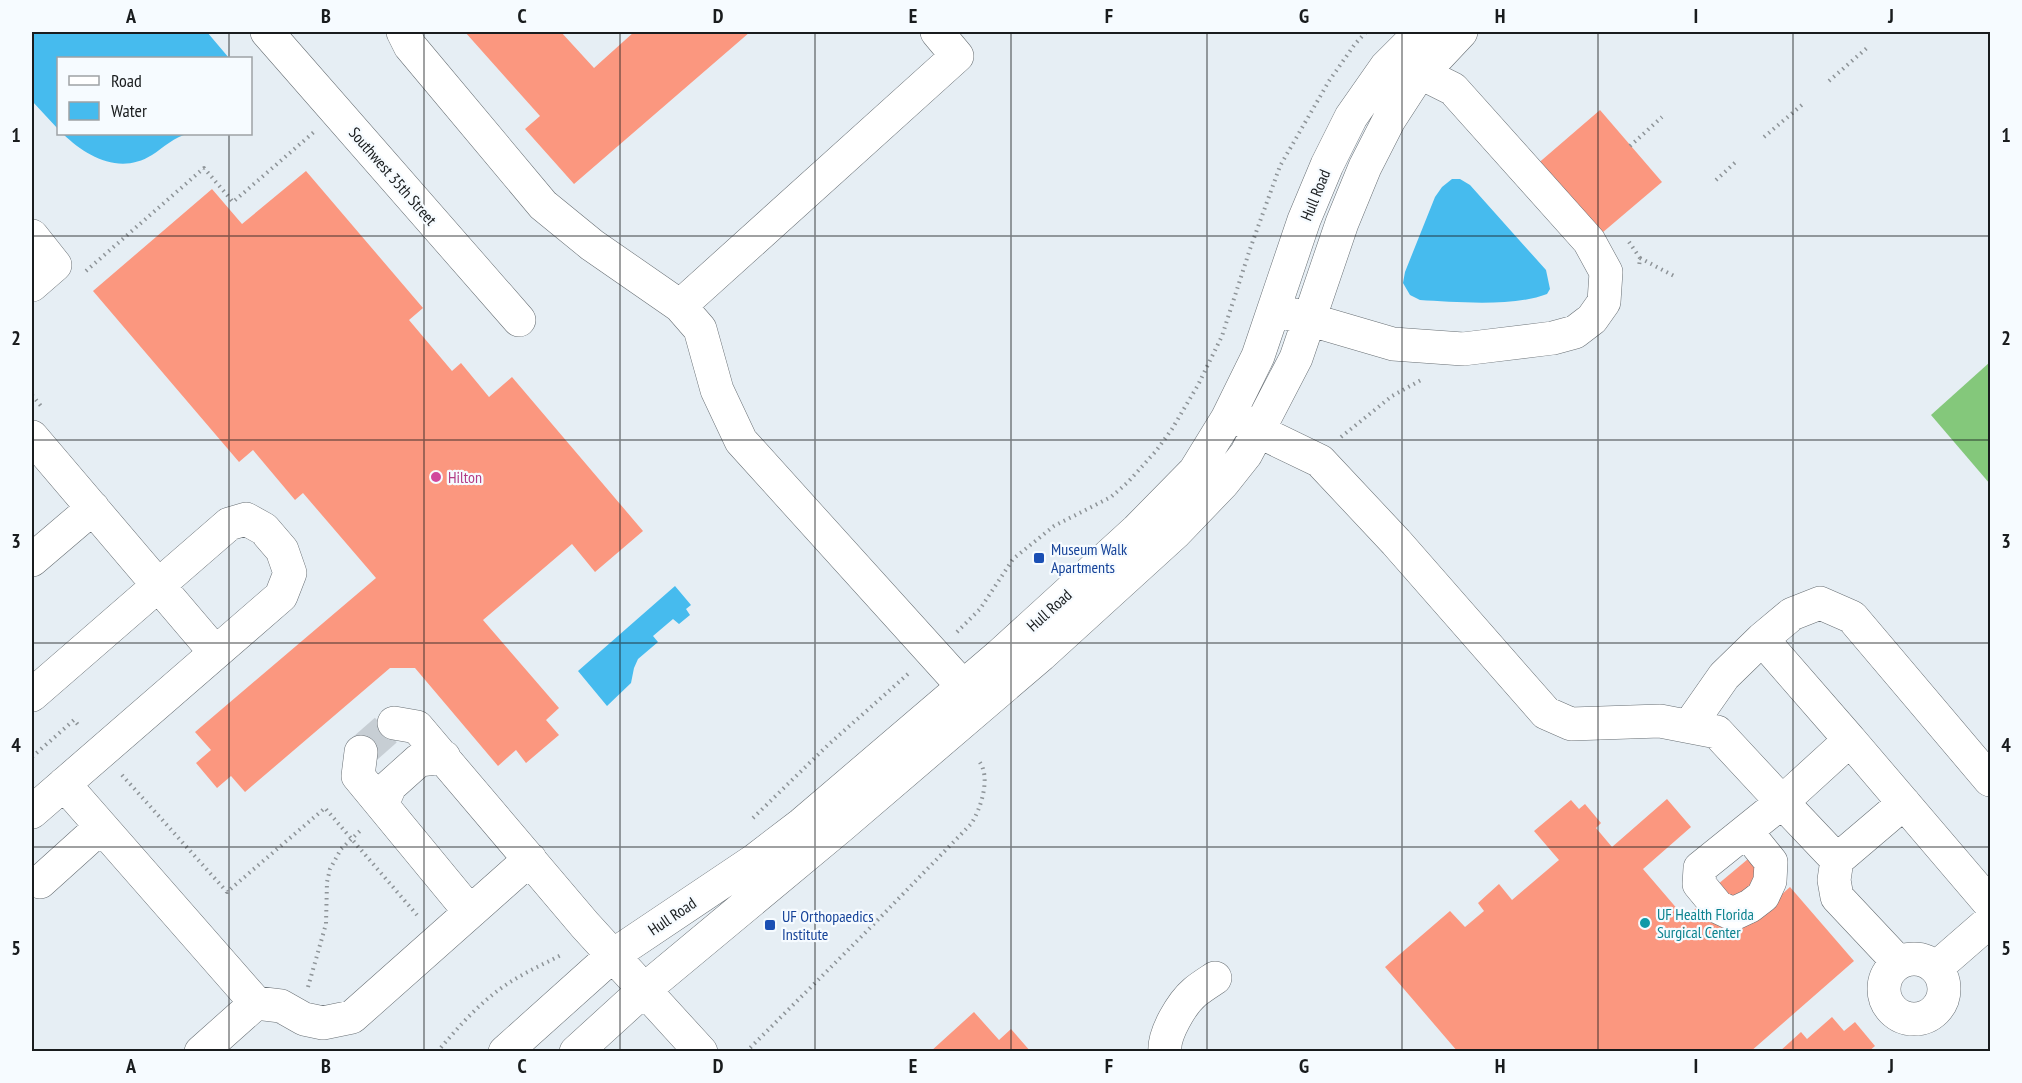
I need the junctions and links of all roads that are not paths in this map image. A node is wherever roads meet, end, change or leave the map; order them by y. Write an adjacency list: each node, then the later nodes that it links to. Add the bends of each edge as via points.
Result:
1 (267, 32): 12 (street, Southwest 35th Street)
2 (403, 32): 10 (street, via 410,46 543,205 592,245)
3 (937, 32): 10 (street, via 957,56)
4 (1421, 32): 6 (street, Hull Road)
5 (1461, 32): 7 (street, Hull Road)
6 (1386, 67): 7 (street); 11 (street, Hull Road, via 1351,117 1327,165)
7 (1421, 73): 13 (street, Hull Road, via 1400,101 1365,167); 13 (street, via 1453,89 1589,241 1606,272 1604,302 1592,319 1575,332 1463,349 1393,344)
8 (32, 236): 9 (street, via 55,265)
9 (32, 285)
10 (680, 306): 23 (street, via 700,329 717,390 741,441)
11 (1274, 310): 13 (street); 14 (street, Hull Road, via 1258,356)
12 (519, 320)
13 (1309, 320): 15 (street, Hull Road, via 1296,358)
14 (1230, 412): 15 (street); 23 (street, Hull Road, via 1196,471)
15 (1258, 431): 23 (street, Hull Road, via 1223,483 1175,533); 25 (street, via 1320,461 1546,713 1571,724 1660,721)
16 (32, 437): 17 (street)
17 (93, 508): 18 (street); 19 (street)
18 (32, 560)
19 (158, 584): 21 (street); 21 (street, via 229,524 246,519 264,529 282,550 290,573 281,596); 22 (street)
20 (1762, 639): 25 (street, via 1724,676); 26 (street); 29 (street, via 1792,614 1820,603 1852,617)
21 (215, 652): 30 (street)
22 (32, 695)
23 (977, 702): 43 (street, Hull Road); 47 (street, Hull Road)
24 (394, 723): 28 (street, via 417,727)
25 (1689, 726): 31 (street, via 1717,732)
26 (1850, 740): 31 (street); 32 (street)
27 (361, 752): 33 (street, via 358,776)
28 (444, 758): 33 (street, via 419,760 390,786); 37 (street)
29 (1990, 780)
30 (64, 784): 34 (street); 35 (street)
31 (1782, 802): 36 (street); 38 (street)
32 (1904, 803): 38 (street); 40 (street)
33 (382, 805): 41 (street)
34 (32, 812)
35 (101, 827): 39 (street); 48 (street)
36 (1746, 831)
37 (530, 859): 41 (street); 43 (street)
38 (1837, 860): 44 (street, via 1837,897)
39 (40, 882)
40 (1990, 904)
41 (470, 912): 48 (street, via 352,1017 322,1023 304,1019 281,1006)
42 (1990, 921): 45 (street)
43 (612, 956): 47 (street); 50 (street, Hull Road)
44 (1899, 963): 45 (street, via 1919,959); 45 (street, via 1886,977 1885,998 1896,1013 1915,1019 1933,1012 1939,1005 1944,986)
45 (1936, 968)
46 (1215, 978): 53 (street, via 1193,993 1174,1020)
47 (644, 990): 51 (street, Hull Road); 52 (street)
48 (256, 1003): 49 (street)
49 (201, 1052)
50 (505, 1052)
51 (576, 1052)
52 (701, 1052)
53 (1165, 1052)

